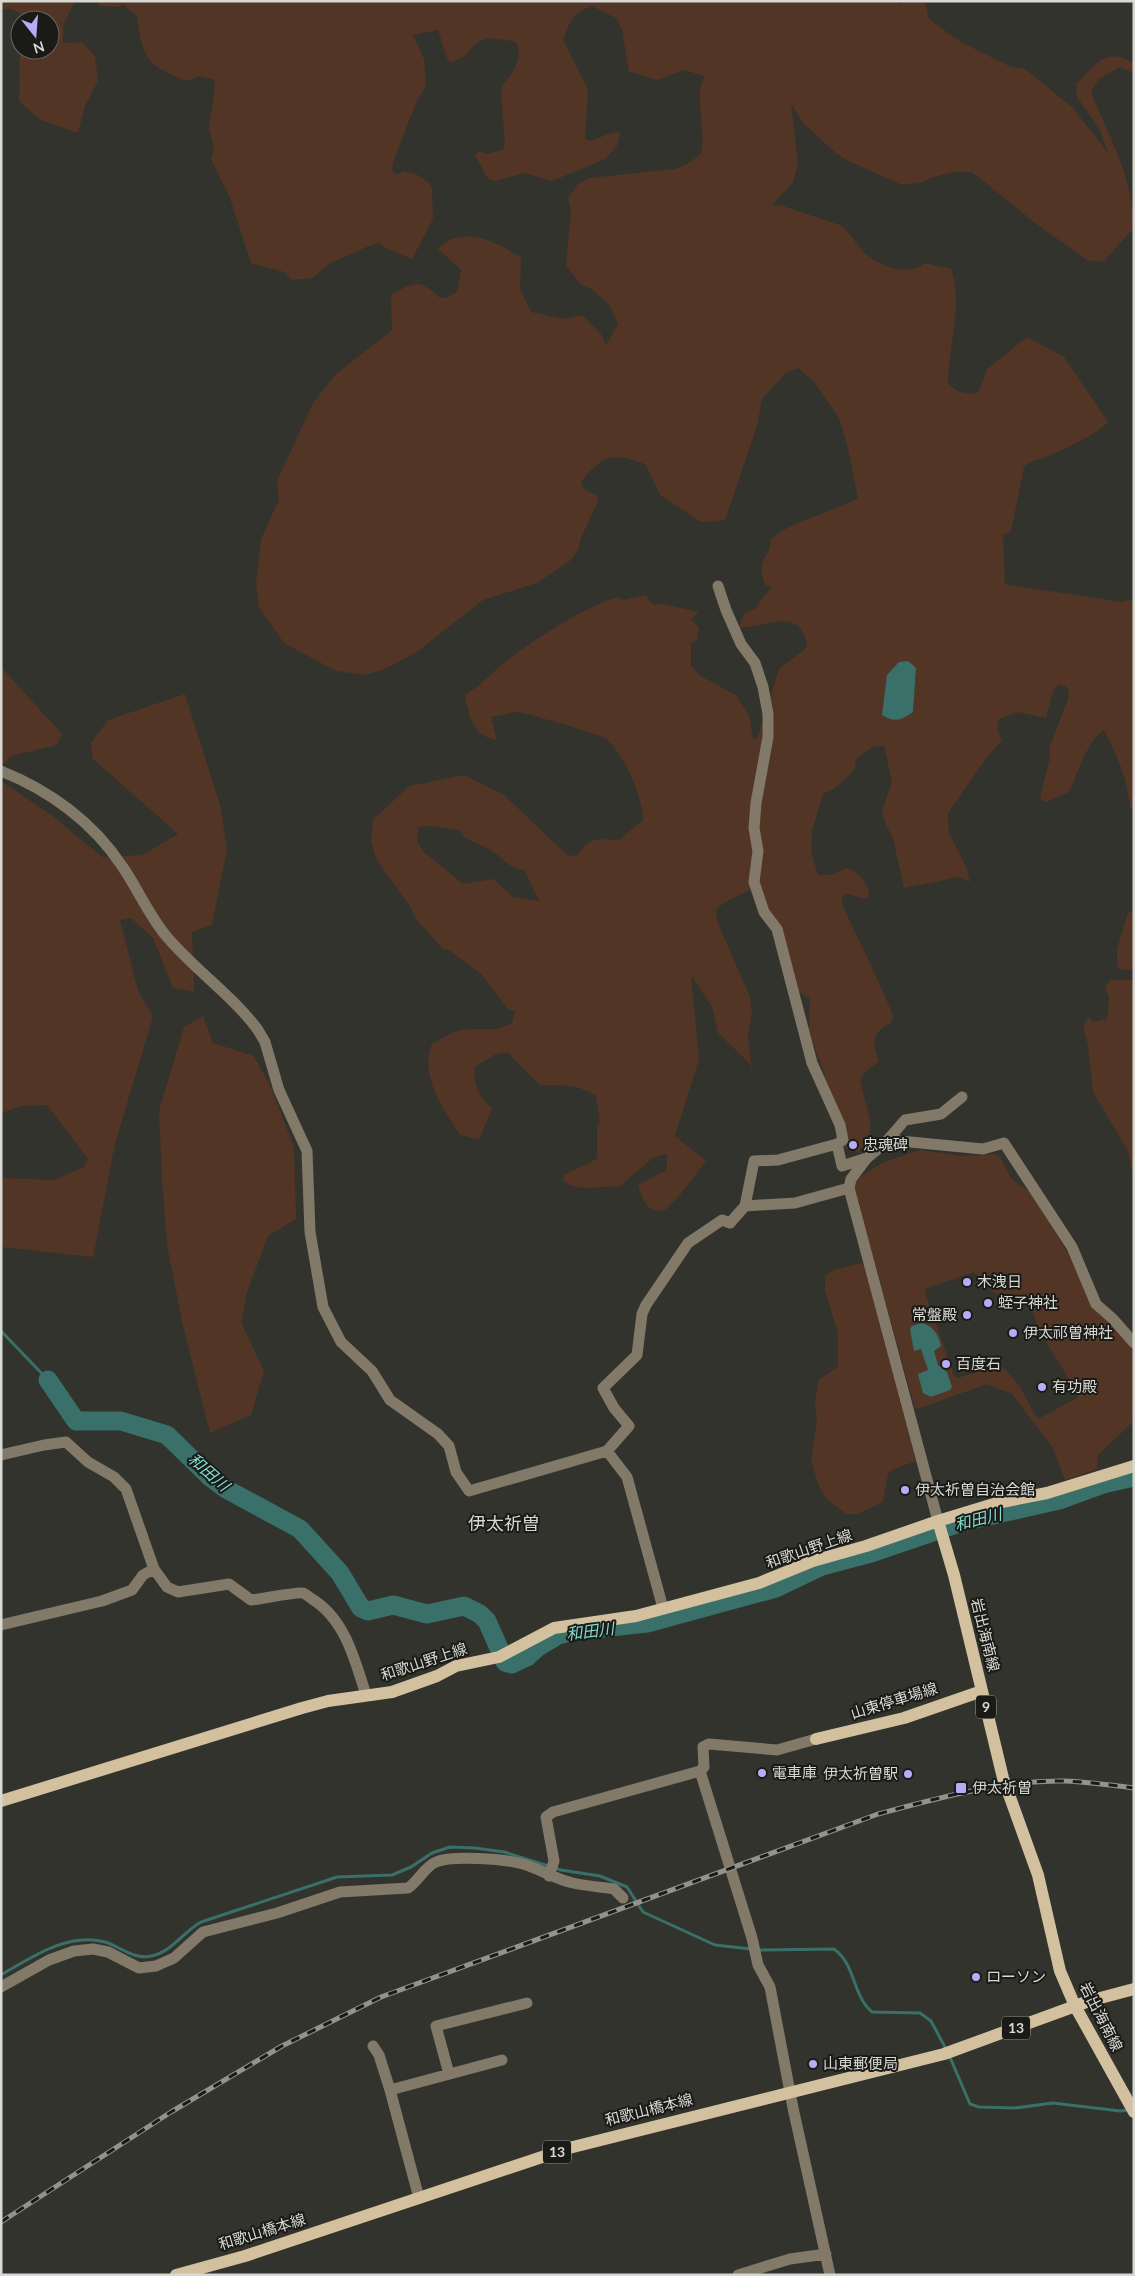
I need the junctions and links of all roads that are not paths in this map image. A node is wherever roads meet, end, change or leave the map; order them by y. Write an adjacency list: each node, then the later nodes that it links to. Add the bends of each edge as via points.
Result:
1 (718, 586): 5 (street, via 741,644 755,663 768,714 768,737 756,803 754,828 758,851 754,882 764,912 777,929 812,1063 840,1125 843,1140)
2 (1, 771): 10 (street, via 50,795 99,835 122,865 165,935 258,1030 306,1152 310,1232 323,1307 341,1342 372,1372 390,1400 438,1434 449,1446 456,1472 469,1491)
3 (962, 1097): 4 (street, via 941,1114 905,1120)
4 (885, 1143): 6 (street); 9 (street, via 900,1140 984,1150 1004,1143 1068,1241 1096,1304)
5 (837, 1144): 6 (street, via 842,1166); 8 (street, via 778,1160 754,1161)
6 (867, 1158): 7 (street, via 851,1179)
7 (849, 1188): 8 (street, via 795,1203); 13 (street)
8 (745, 1206): 10 (street, via 730,1223 722,1220 688,1243 646,1304 638,1355 603,1388 629,1426)
9 (1134, 1343)
10 (607, 1450): 15 (street, via 627,1477)
11 (1, 1455): 14 (street, via 66,1442 88,1462 114,1477 126,1489)
12 (1134, 1466): 13 (main road, via 1047,1493 997,1504)
13 (940, 1527): 15 (main road, 和歌山野上線, via 813,1561 759,1584); 17 (main road, 岩出海南線 / 9)
14 (154, 1569): 16 (street, via 143,1575 132,1590 102,1601); 18 (street, via 167,1587 178,1592 229,1584 252,1600 302,1593 314,1600 328,1610 338,1624 355,1660)
15 (663, 1608): 18 (main road, 和歌山野上線, via 615,1620 554,1628 501,1656 456,1666 392,1692)
16 (1, 1625)
17 (982, 1691): 19 (main road, 山東停車場線, via 904,1718); 27 (main road, 岩出海南線 / 9, via 1005,1786 1038,1876 1060,1971)
18 (366, 1695): 21 (main road, 和歌山野上線, via 302,1708)
19 (816, 1739): 20 (street, via 777,1750 709,1744 703,1747 704,1767)
20 (700, 1771): 22 (street, via 553,1812 546,1817 554,1861); 32 (street, via 758,1965 770,1987)
21 (1, 1801)
22 (549, 1876): 23 (street, via 573,1884 614,1889); 24 (street, via 510,1861 448,1859 428,1866 408,1888 340,1892 277,1913 202,1932 174,1958 156,1966 139,1968 108,1952 84,1950 49,1960)
23 (623, 1898)
24 (1, 1987)
25 (1134, 1989): 27 (main road, 和歌山橋本線 / 13)
26 (527, 2003): 30 (street, via 436,2026)
27 (1075, 2006): 32 (main road, 和歌山橋本線 / 13, via 958,2050); 33 (main road, 岩出海南線 / 9)
28 (373, 2046): 31 (street)
29 (502, 2060): 30 (street)
30 (449, 2074): 31 (street)
31 (390, 2090): 34 (street)
32 (790, 2093): 34 (main road, 和歌山橋本線 / 13, via 569,2148); 35 (street)
33 (1131, 2108)
34 (419, 2198): 36 (main road, 和歌山橋本線 / 13, via 245,2256)
35 (826, 2254): 37 (street, via 790,2259); 38 (street)
36 (176, 2275)
37 (738, 2275)
38 (830, 2275)

